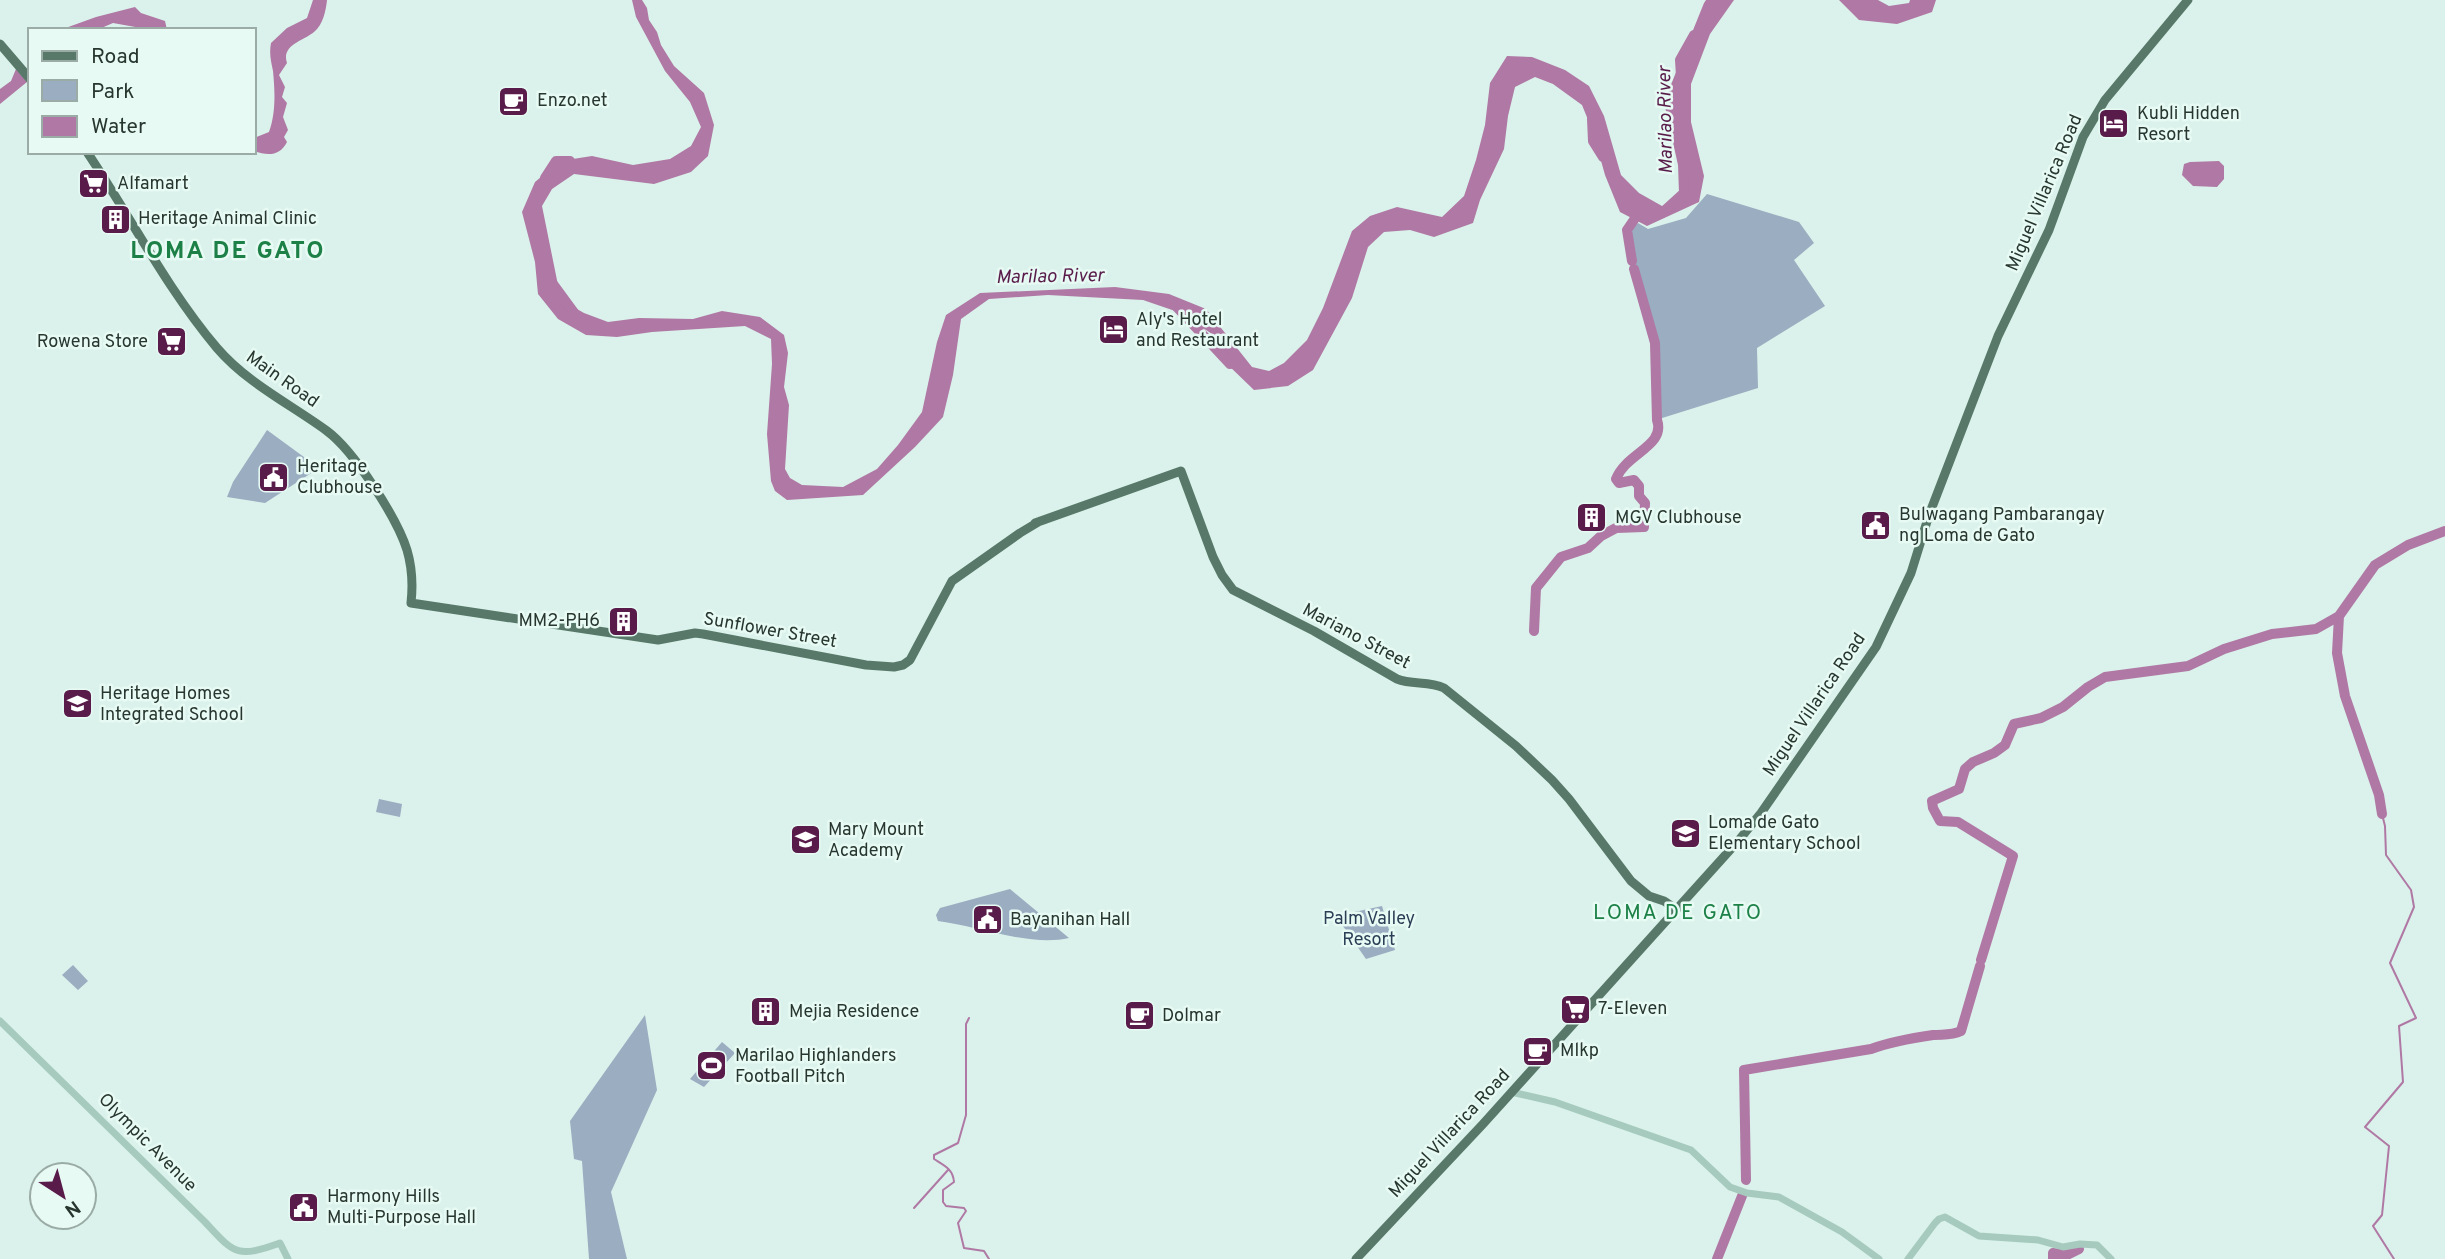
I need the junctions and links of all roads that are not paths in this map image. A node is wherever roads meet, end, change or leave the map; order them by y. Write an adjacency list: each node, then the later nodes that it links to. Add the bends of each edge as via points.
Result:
1 (2188, 0): 7 (main road, Miguel Villarica Road, via 2105,100 2083,137 2049,230 1993,349 1911,573 1876,646 1760,813)
2 (0, 44): 3 (main road)
3 (28, 77)
4 (88, 154): 6 (main road, Main Road, via 218,349 239,372 327,432 354,459 403,540)
5 (1181, 471): 6 (main road, Sunflower Street, via 1040,521 1020,533 952,581 910,660 894,667 704,634 658,640); 7 (main road, Mariano Street, via 1213,557 1233,590 1397,679 1444,688 1552,780 1632,881 1649,896)
6 (411, 603)
7 (1676, 909): 9 (main road, Miguel Villarica Road)
8 (0, 1021): 10 (street, Olympic Avenue, via 236,1257 256,1257 280,1243)
9 (1511, 1092): 11 (main road, Miguel Villarica Road); 12 (street, via 1555,1102 1691,1150 1731,1187 1779,1197)
10 (288, 1259)
11 (1356, 1259)
12 (1879, 1259)
13 (1908, 1259): 14 (street, via 1934,1223 1945,1217 1979,1236 2038,1240 2063,1247 2091,1244)
14 (2111, 1259)

